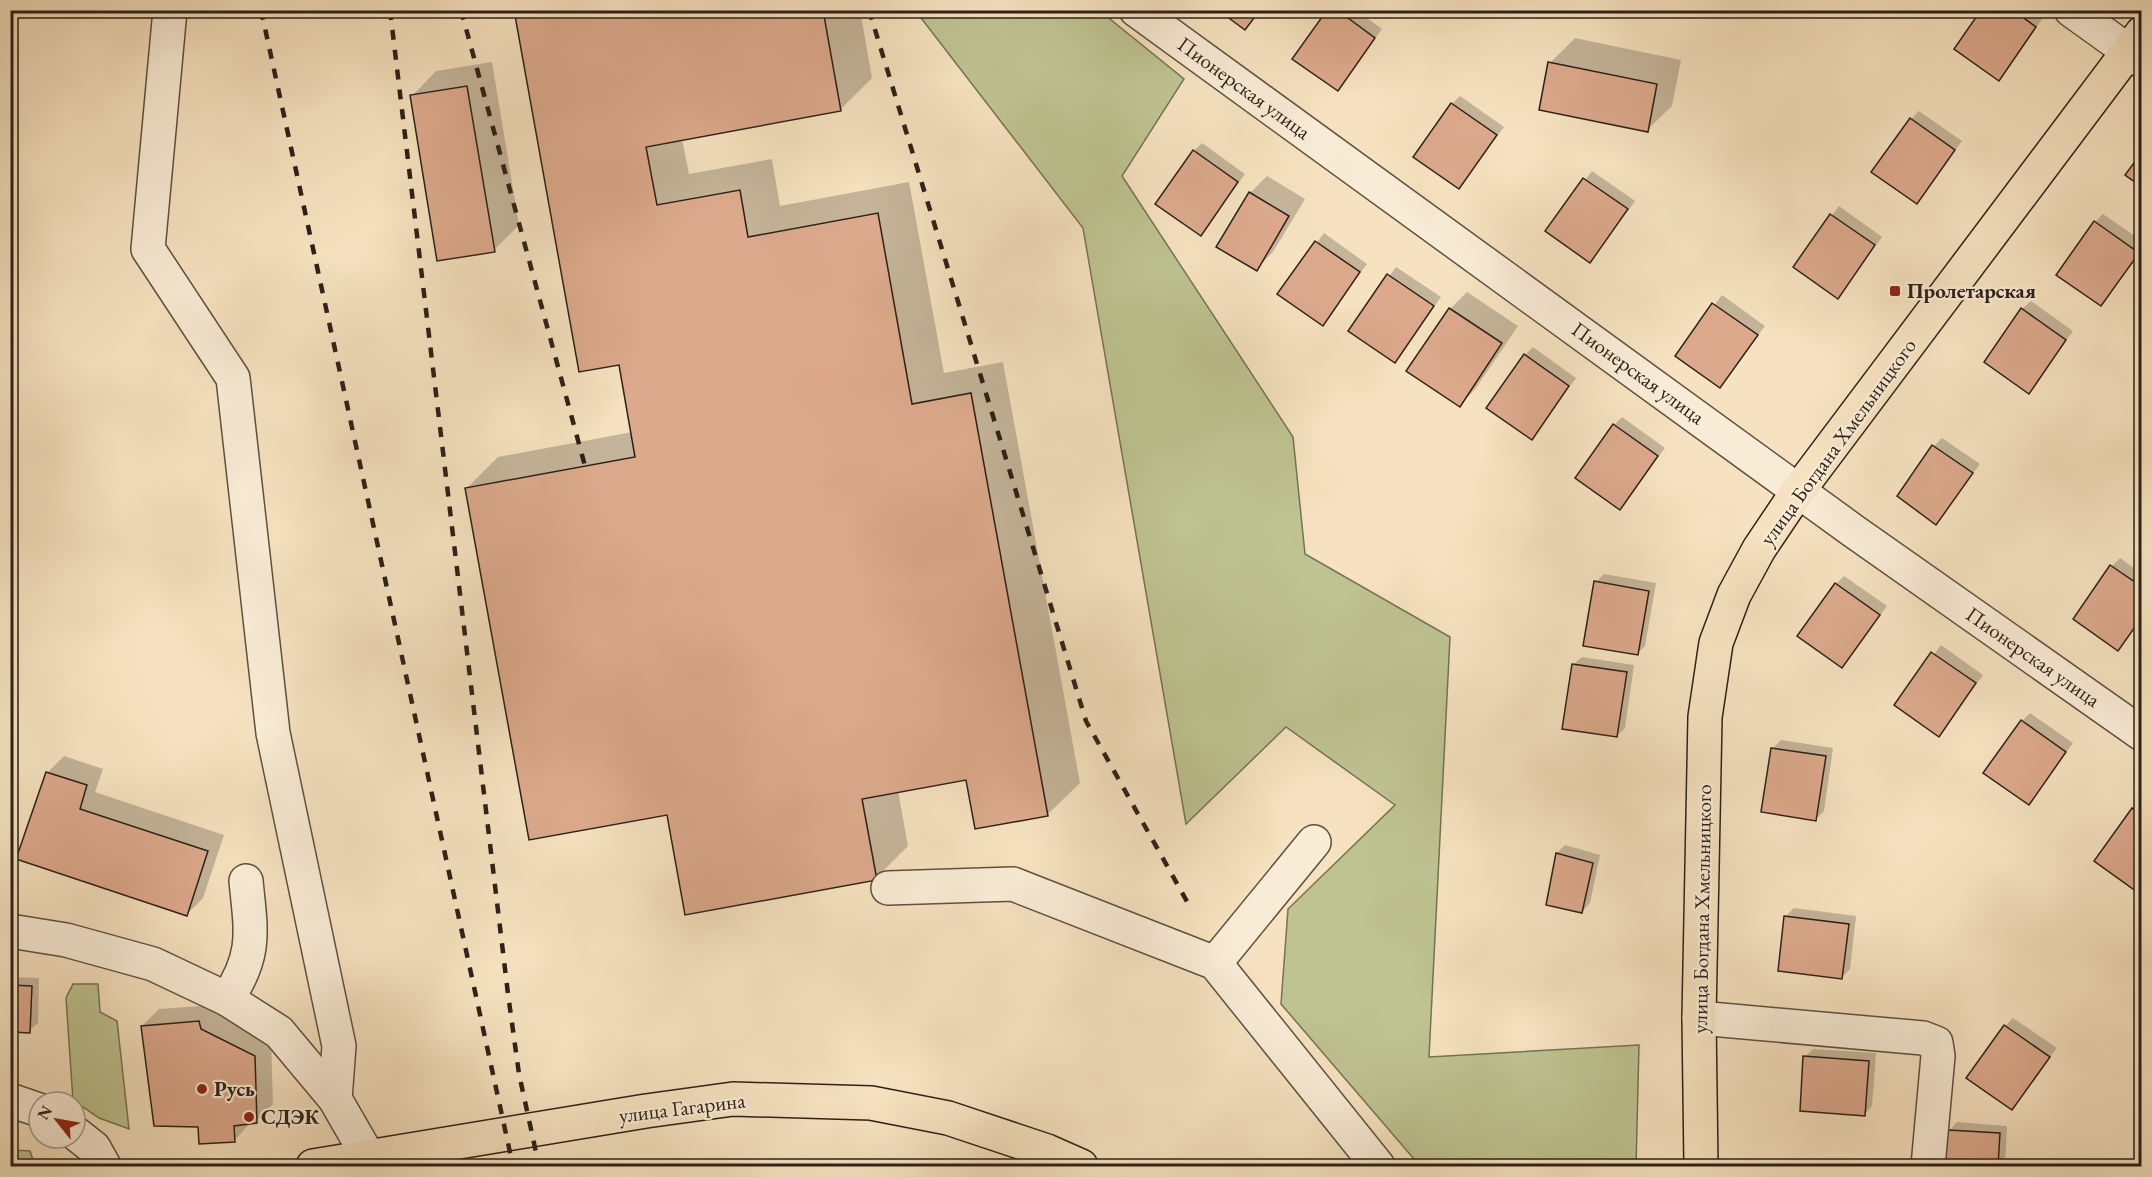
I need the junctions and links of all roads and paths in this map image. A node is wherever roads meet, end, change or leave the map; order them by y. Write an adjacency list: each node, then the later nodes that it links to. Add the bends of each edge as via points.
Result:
1 (170, 10): 14 (street, via 148,249 233,378 273,733 339,1046)
2 (1136, 10): 5 (street, Пионерская улица)
3 (2071, 10): 4 (street)
4 (2137, 49): 5 (main road, улица Богдана Хмельницкого)
5 (1798, 491): 6 (street, Пионерская улица); 13 (main road, улица Богдана Хмельницкого, via 1734,595 1716,643 1706,717)
6 (2142, 734)
7 (1314, 842): 11 (street)
8 (246, 881): 12 (street, via 251,932 248,960)
9 (888, 888): 11 (street, via 1013,884)
10 (10, 931): 12 (street, via 66,940 153,964)
11 (1215, 963): 23 (street)
12 (227, 999): 14 (street, via 279,1032)
13 (1700, 1018): 24 (main road, улица Богдана Хмельницкого); 25 (street, via 1923,1038 1936,1043)
14 (335, 1099): 18 (street)
15 (10, 1100): 16 (street)
16 (27, 1106)
17 (87, 1142): 20 (street)
18 (369, 1158): 19 (main road, улица Гагарина); 21 (main road, улица Гагарина)
19 (411, 1159): 22 (main road, улица Гагарина, via 646,1111 733,1099 871,1103 959,1122 1047,1151)
20 (104, 1167)
21 (313, 1167)
22 (1081, 1167)
23 (1378, 1167)
24 (1701, 1167)
25 (1928, 1167)

